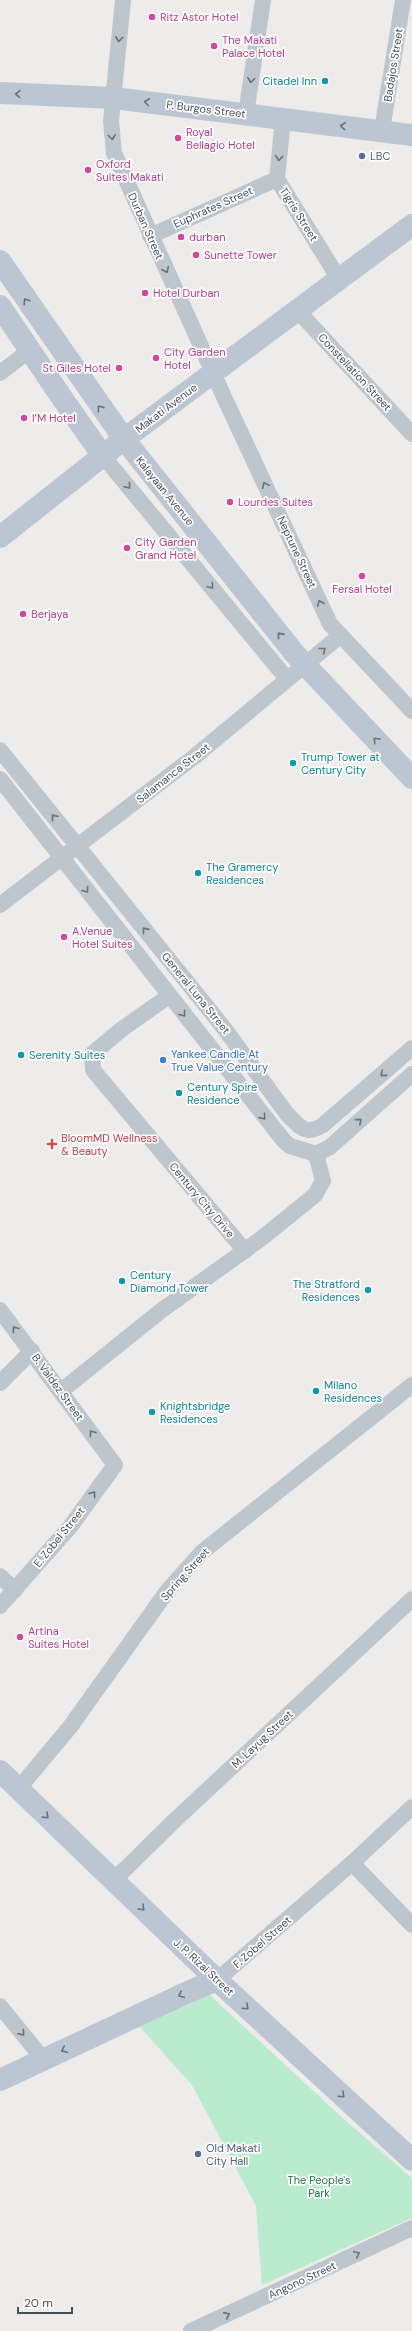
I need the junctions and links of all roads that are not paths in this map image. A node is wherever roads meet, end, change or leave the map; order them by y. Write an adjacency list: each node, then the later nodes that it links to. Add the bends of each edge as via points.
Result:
1 (123, 0): 5 (street, Durban Street, one-way to 5)
2 (263, 0): 6 (street, one-way to 6)
3 (403, 0): 8 (street, Badajos Street)
4 (0, 93): 5 (main road, P. Burgos Street, one-way to 4)
5 (113, 98): 6 (main road, P. Burgos Street, one-way to 5); 12 (street, Durban Street, one-way to 12, via 110,121 114,153)
6 (246, 114): 7 (main road, P. Burgos Street)
7 (283, 119): 8 (main road, P. Burgos Street, one-way to 7); 10 (street, Tigris Street, one-way to 10)
8 (382, 130): 9 (main road, P. Burgos Street)
9 (412, 134)
10 (277, 179): 12 (street, Euphrates Street); 14 (street, Tigris Street)
11 (412, 225): 14 (main road, Makati Avenue)
12 (150, 236): 18 (street, Durban Street, one-way to 18)
13 (0, 261): 21 (main road, Kalayaan Avenue, one-way to 13)
14 (339, 280): 16 (main road, Makati Avenue)
15 (0, 306): 17 (main road)
16 (297, 310): 18 (main road, Makati Avenue); 20 (street, Constellation Street)
17 (30, 350): 19 (street); 22 (main road)
18 (213, 372): 21 (main road, Makati Avenue); 24 (street, Neptune Street, one-way to 18, via 330,624)
19 (0, 373)
20 (412, 434)
21 (124, 439): 22 (main road, Makati Avenue); 25 (main road, Kalayaan Avenue, one-way to 21)
22 (104, 456): 23 (main road, Makati Avenue); 26 (street, one-way to 26)
23 (0, 537)
24 (341, 635): 25 (street, Salamanca Street, one-way to 24); 27 (street, Neptune Street)
25 (305, 665): 26 (street, Salamanca Street); 29 (main road, Kalayaan Avenue, one-way to 25)
26 (287, 679): 31 (street, Salamanca Street, via 194,757)
27 (412, 711)
28 (0, 750): 31 (street, General Luna Street, one-way to 28)
29 (412, 778)
30 (0, 779): 32 (street, General Luna Street)
31 (78, 847): 32 (street, Salamanca Street); 34 (street, General Luna Street, one-way to 31)
32 (62, 859): 33 (street, Salamanca Street); 35 (street, General Luna Street, one-way to 35)
33 (0, 905)
34 (162, 952): 35 (street); 37 (street, General Luna Street, one-way to 34, via 323,1125 315,1130 304,1130 287,1114 224,1028)
35 (145, 965): 36 (street, General Luna Street)
36 (169, 996): 39 (street, General Luna Street, one-way to 39, via 279,1137 290,1146); 40 (street, Century City Drive, via 92,1054 93,1070)
37 (412, 1048)
38 (412, 1074): 39 (street, one-way to 38, via 330,1147)
39 (316, 1154): 40 (street, via 324,1181 315,1195)
40 (245, 1251): 45 (street, via 162,1310)
41 (0, 1310): 42 (street, B. Valdez Street, one-way to 41)
42 (32, 1351): 43 (street); 45 (street, B. Valdez Street)
43 (0, 1383)
44 (412, 1385): 52 (street, Spring Street, via 202,1552 168,1590 70,1727)
45 (61, 1391): 46 (street, B. Valdez Street, one-way to 45)
46 (115, 1465): 48 (street, E. Zobel Street, one-way to 46, via 70,1527)
47 (0, 1576): 48 (street)
48 (15, 1590): 50 (street, E. Zobel Street)
49 (412, 1599): 55 (street, M. Layug Street)
50 (0, 1606)
51 (0, 1771): 52 (main road, J. P. Rizal Street)
52 (18, 1788): 55 (main road, J. P. Rizal Street, one-way to 55)
53 (412, 1807): 54 (street, F. Zobel Street)
54 (352, 1863): 56 (street); 57 (street, F. Zobel Street)
55 (113, 1881): 57 (main road, J. P. Rizal Street, one-way to 57)
56 (412, 1925)
57 (217, 1980): 59 (main road, F. Zobel Street, one-way to 59); 61 (main road, J. P. Rizal Street, one-way to 61)
58 (0, 2006): 59 (street, one-way to 59)
59 (43, 2059): 60 (main road, F. Zobel Street)
60 (0, 2080)
61 (412, 2160)
62 (412, 2228): 63 (street, Angono Street, one-way to 62)
63 (191, 2331)

